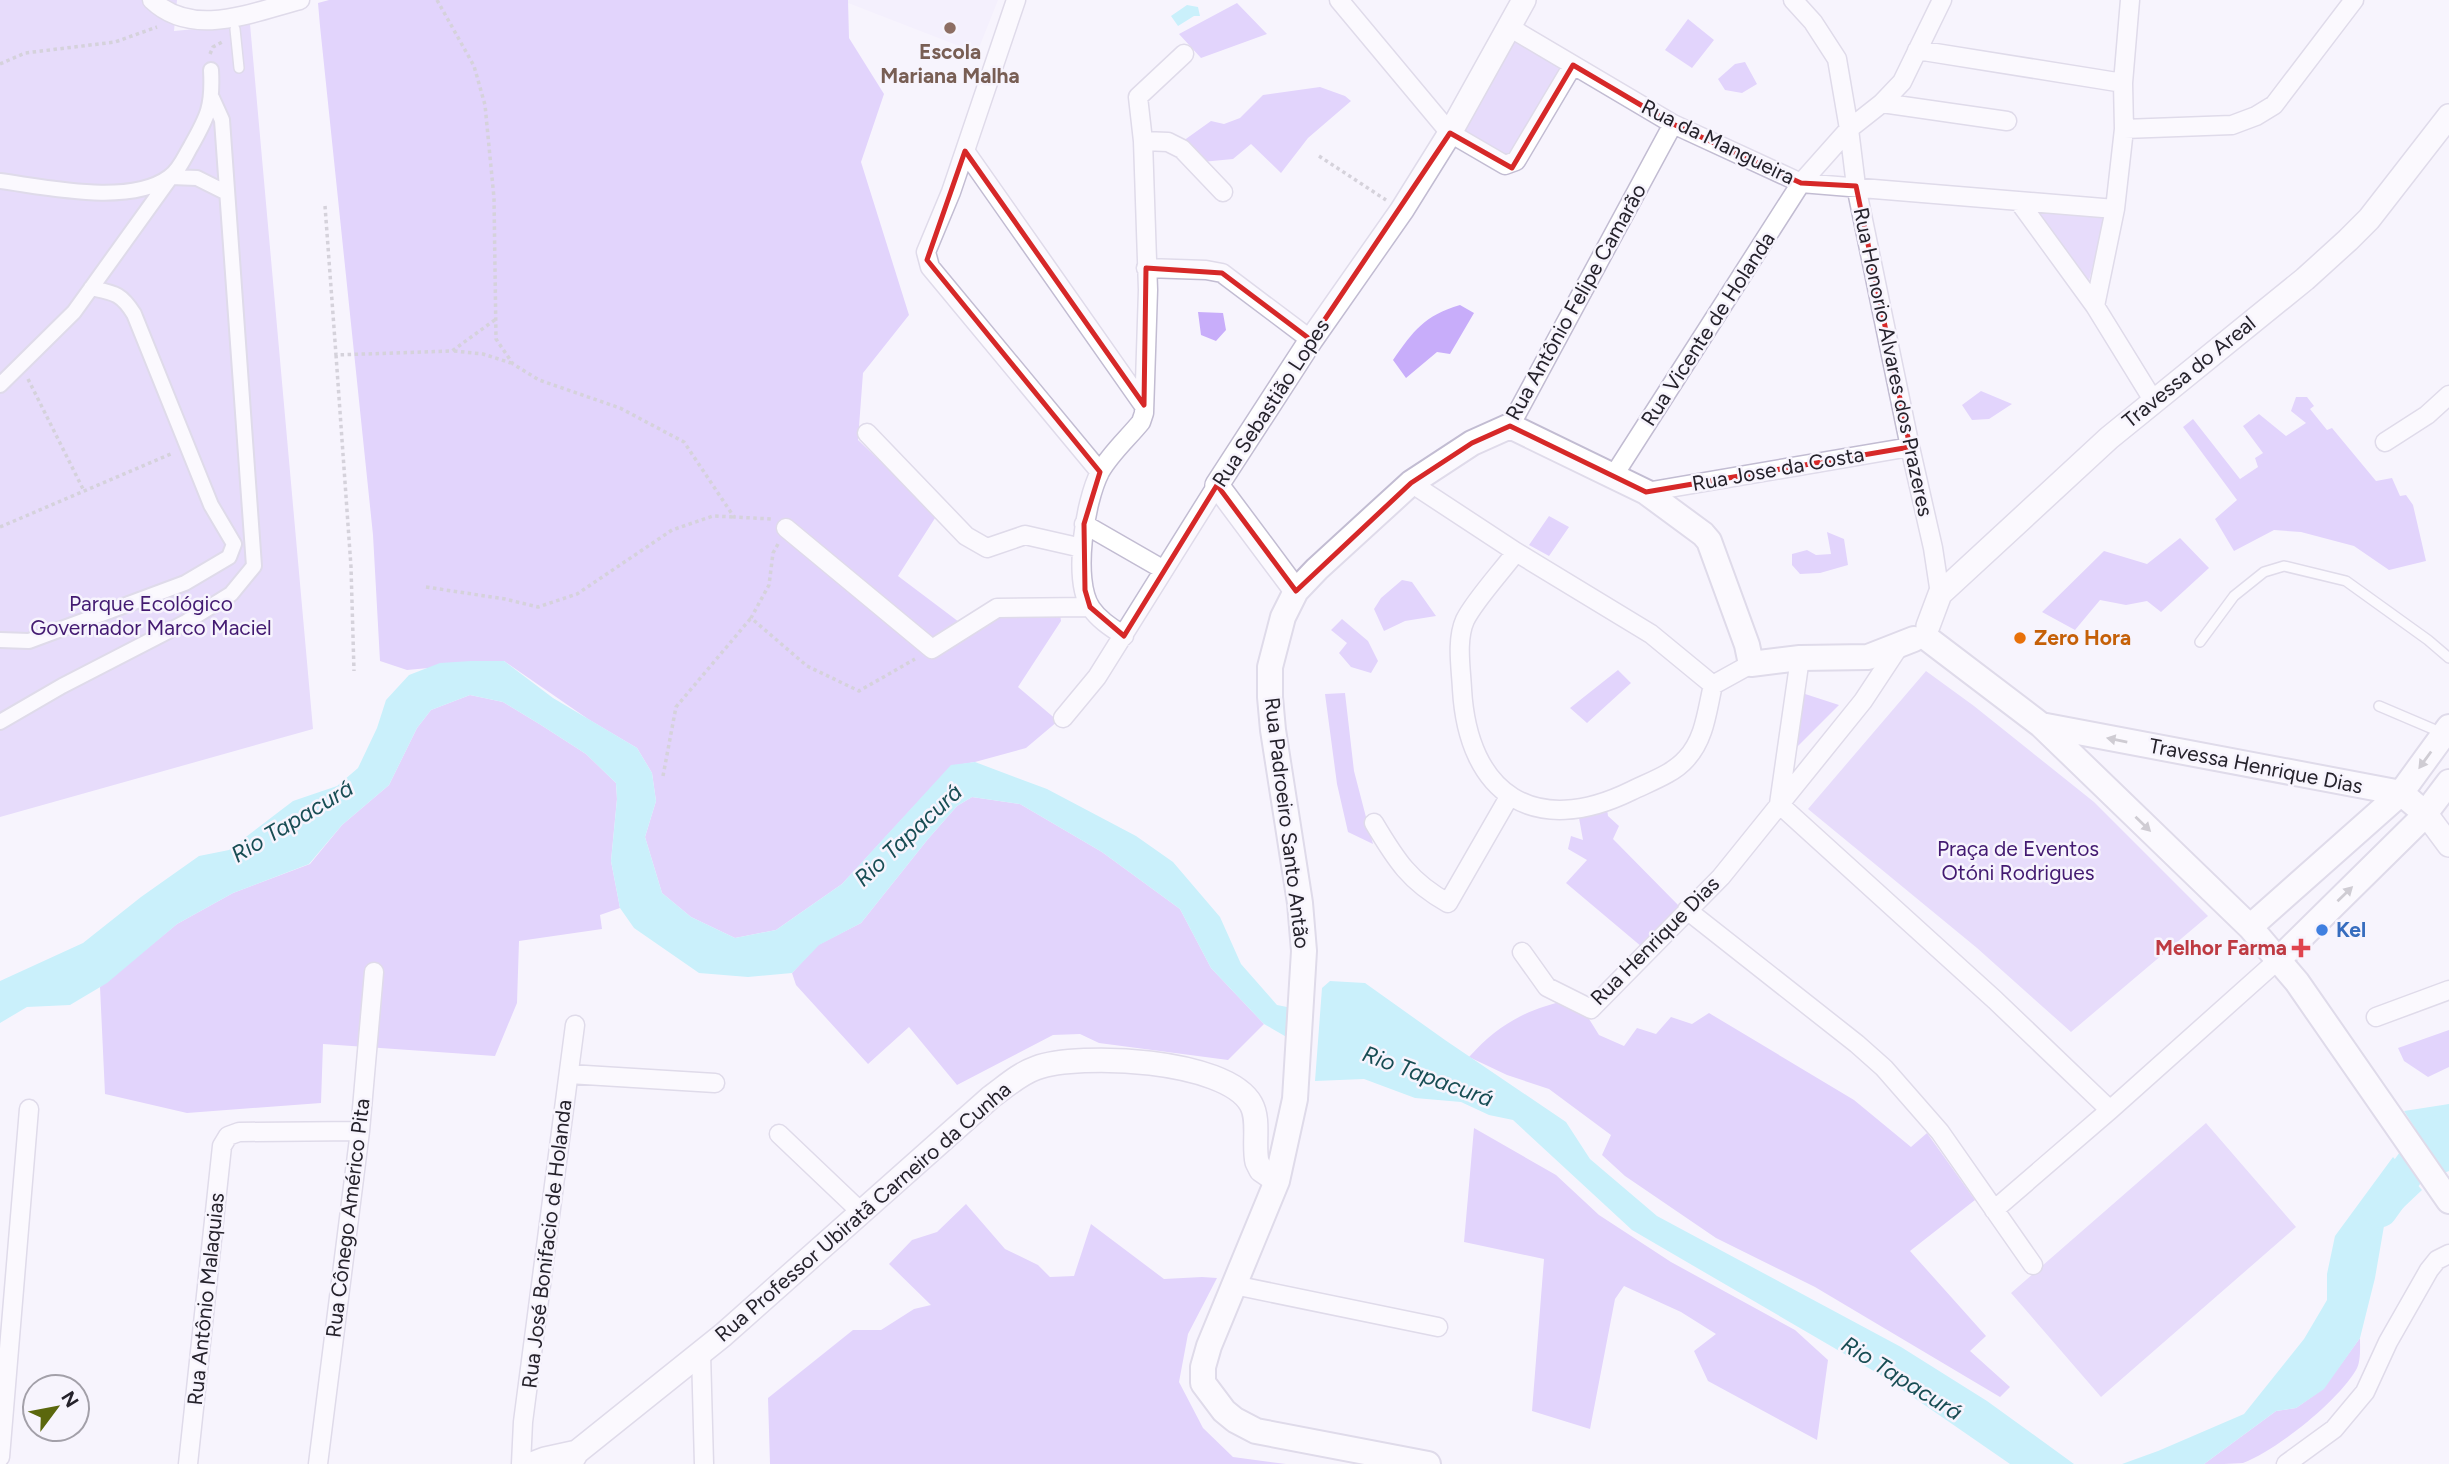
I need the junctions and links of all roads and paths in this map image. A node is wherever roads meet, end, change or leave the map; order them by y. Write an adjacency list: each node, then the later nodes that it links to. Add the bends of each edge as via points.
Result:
1 (152, 0): 11 (street)
2 (300, 0): 13 (street)
3 (437, 0): 45 (path, via 474,66 485,105 494,198)
4 (1016, 0): 30 (street)
5 (1339, 0): 28 (street)
6 (1524, 0): 12 (street)
7 (1793, 0): 26 (street, Rua Honorio Alvares dos Prazeres, via 1837,59)
8 (1942, 0): 14 (street, Rua da Mangueira)
9 (2130, 0): 20 (street)
10 (2354, 0): 27 (street, via 2274,105 2256,116 2232,125)
11 (178, 17): 13 (street); 16 (path, via 115,43 25,54)
12 (1508, 27): 17 (street, Rua da Mangueira); 28 (street)
13 (235, 28): 18 (lane); 19 (path, via 228,40 213,47)
14 (1917, 50): 20 (street); 22 (street, Rua da Mangueira, via 1902,82)
15 (1184, 54): 29 (street, via 1139,97)
16 (0, 64)
17 (1573, 65): 25 (street, Rua da Mangueira); 28 (street, via 1513,164 1505,165)
18 (239, 68)
19 (211, 70): 21 (street)
20 (2123, 83): 27 (street)
21 (212, 98): 32 (street, via 208,117); 37 (street, via 222,120)
22 (1882, 103): 24 (street); 26 (street, Rua da Mangueira)
23 (2449, 116): 53 (street, Travessa do Areal, via 2348,240)
24 (2007, 121)
25 (1674, 124): 34 (street, Rua da Mangueira); 55 (street, Rua Antônio Felipe Camarão)
26 (1849, 129): 34 (street, Rua da Mangueira); 35 (street, Rua Honorio Alvares dos Prazeres)
27 (2124, 129): 40 (street)
28 (1450, 133): 41 (street, Rua Sebastião Lopes)
29 (1143, 141): 36 (street, via 1168,142 1182,149); 42 (street)
30 (965, 151): 54 (street); 60 (street, via 926,253 930,267)
31 (1319, 156): 41 (path)
32 (171, 177): 33 (street, via 147,189 120,193); 37 (street, via 197,178); 43 (street)
33 (0, 181)
34 (1801, 183): 35 (street); 61 (street, Rua Vicente de Holanda)
35 (1856, 186): 38 (street); 59 (street, Rua Honorio Alvares dos Prazeres)
36 (1223, 191)
37 (227, 193): 90 (street, via 254,566 231,594 197,615)
38 (2020, 202): 40 (street); 44 (street)
39 (325, 206): 48 (path)
40 (2115, 208): 44 (street)
41 (1402, 210): 46 (street, Rua Sebastião Lopes)
42 (1146, 268): 46 (street, via 1222,273); 54 (street)
43 (91, 288): 50 (street, via 74,312); 58 (street, via 125,299)
44 (2095, 306): 53 (street)
45 (496, 319): 47 (path); 49 (path, via 496,339)
46 (1311, 340): 63 (street, Rua Sebastião Lopes)
47 (452, 351): 48 (path); 49 (path, via 483,354)
48 (336, 355): 86 (path)
49 (513, 364): 66 (path, via 539,380 620,408 684,442)
50 (21, 365): 51 (street); 64 (path)
51 (0, 385)
52 (2449, 395): 57 (street)
53 (2153, 400): 75 (street, Travessa do Areal)
54 (1144, 406): 60 (street, via 1141,422)
55 (1510, 426): 61 (main road); 62 (main road, Rua Antônio Felipe Camarão, via 1472,443)
56 (867, 433): 70 (street, via 966,536 986,548 1025,535)
57 (2385, 442)
58 (188, 447): 64 (path); 80 (street, via 211,505 234,544 229,557 185,583 29,641)
59 (1910, 447): 65 (street, Rua Jose da Costa); 75 (street, Rua Honorio Alvares dos Prazeres)
60 (1100, 472): 67 (street)
61 (1614, 475): 65 (main road)
62 (1411, 483): 71 (street); 74 (main road, Rua Antônio Felipe Camarão)
63 (1217, 485): 72 (street, Rua Sebastião Lopes); 74 (street)
64 (84, 491): 68 (path)
65 (1646, 492): 85 (main road, via 1709,541)
66 (734, 517): 69 (path, via 774,519); 73 (path, via 713,516 673,530 577,594 537,607)
67 (1084, 524): 70 (street); 72 (street)
68 (0, 527)
69 (786, 528): 77 (path, via 773,554 769,585); 82 (street)
70 (1082, 548): 76 (street)
71 (1516, 552): 87 (street, via 1651,634); 96 (street, via 1471,611 1461,634 1463,705 1470,741 1487,775)
72 (1164, 570): 78 (street, Rua Sebastião Lopes)
73 (426, 587)
74 (1296, 592): 115 (main road, Rua Padroeiro Santo Antão, via 1283,617 1270,667 1270,697 1304,951 1295,1100)
75 (1940, 594): 79 (street, Travessa do Areal)
76 (1090, 607): 78 (street); 82 (street, via 997,608)
77 (751, 618): 82 (path, via 807,666 859,691); 93 (path, via 676,707)
78 (1124, 636): 89 (street, Rua Sebastião Lopes)
79 (1918, 637): 83 (main road, via 1868,657); 91 (main road, Travessa Henrique Dias); 97 (street, Rua Henrique Dias)
80 (0, 640)
81 (2200, 642): 84 (lane, via 2234,596 2264,572 2284,566 2346,581)
82 (932, 649)
83 (1800, 658): 85 (main road); 97 (street)
84 (2449, 658)
85 (1751, 664): 87 (street)
86 (354, 671)
87 (1713, 685): 96 (street, via 1702,735 1686,760 1664,775 1610,802 1563,811 1546,811)
88 (2379, 706): 92 (lane)
89 (1063, 718)
90 (0, 722)
91 (2041, 725): 95 (main road, Travessa Henrique Dias, one-way to 91); 102 (main road, Travessa Henrique Dias, one-way to 102)
92 (2442, 730): 95 (main road, one-way to 95)
93 (663, 776)
94 (2449, 782): 98 (main road)
95 (2401, 793): 98 (main road, Travessa Henrique Dias); 102 (main road)
96 (1509, 797): 99 (street, via 1448,903 1425,890 1406,871)
97 (1779, 804): 101 (street, Rua Henrique Dias, via 1721,877); 112 (street)
98 (2426, 814): 100 (street, Travessa Henrique Dias); 104 (main road, one-way to 98)
99 (1374, 823)
100 (2449, 845)
101 (1687, 910): 103 (street, Rua Henrique Dias, via 1591,1009 1547,987); 117 (street, via 1884,1068 1940,1132)
102 (2250, 927): 104 (main road, Travessa Henrique Dias)
103 (1522, 952)
104 (2279, 959): 112 (street); 116 (main road, Travessa Henrique Dias)
105 (374, 972): 113 (street, Rua Cônego Américo Pita)
106 (2449, 990): 107 (street)
107 (2376, 1017)
108 (575, 1025): 109 (street, Rua José Bonifacio de Holanda)
109 (569, 1074): 110 (street); 128 (street, Rua José Bonifacio de Holanda)
110 (715, 1083)
111 (29, 1109): 124 (street)
112 (2110, 1110): 117 (street)
113 (360, 1131): 126 (street, Rua Antônio Malaquias, via 239,1132 228,1136 222,1146); 127 (street, Rua Cônego Américo Pita)
114 (779, 1134): 118 (street)
115 (1277, 1181): 118 (street, Rua Professor Ubiratã Carneiro da Cunha, via 1257,1162 1252,1105 1226,1081 1155,1062 1076,1062 1036,1068 1017,1078); 121 (main road, Rua Padroeiro Santo Antão)
116 (2449, 1201)
117 (1994, 1210): 120 (street)
118 (861, 1212): 123 (street, Rua Professor Ubiratã Carneiro da Cunha)
119 (2449, 1254): 132 (street, via 2429,1270 2365,1392 2334,1429)
120 (2033, 1265)
121 (1234, 1285): 122 (street); 131 (main road, Rua Padroeiro Santo Antão, via 1203,1367 1203,1384 1224,1411 1256,1432)
122 (1438, 1327)
123 (701, 1353): 125 (street, Rua Professor Ubiratã Carneiro da Cunha); 130 (street)
124 (0, 1457)
125 (574, 1458): 129 (street, Rua Professor Ubiratã Carneiro da Cunha, via 545,1458)
126 (188, 1464)
127 (317, 1464)
128 (521, 1464)
129 (532, 1464)
130 (704, 1464)
131 (1428, 1464)
132 (2286, 1464)

